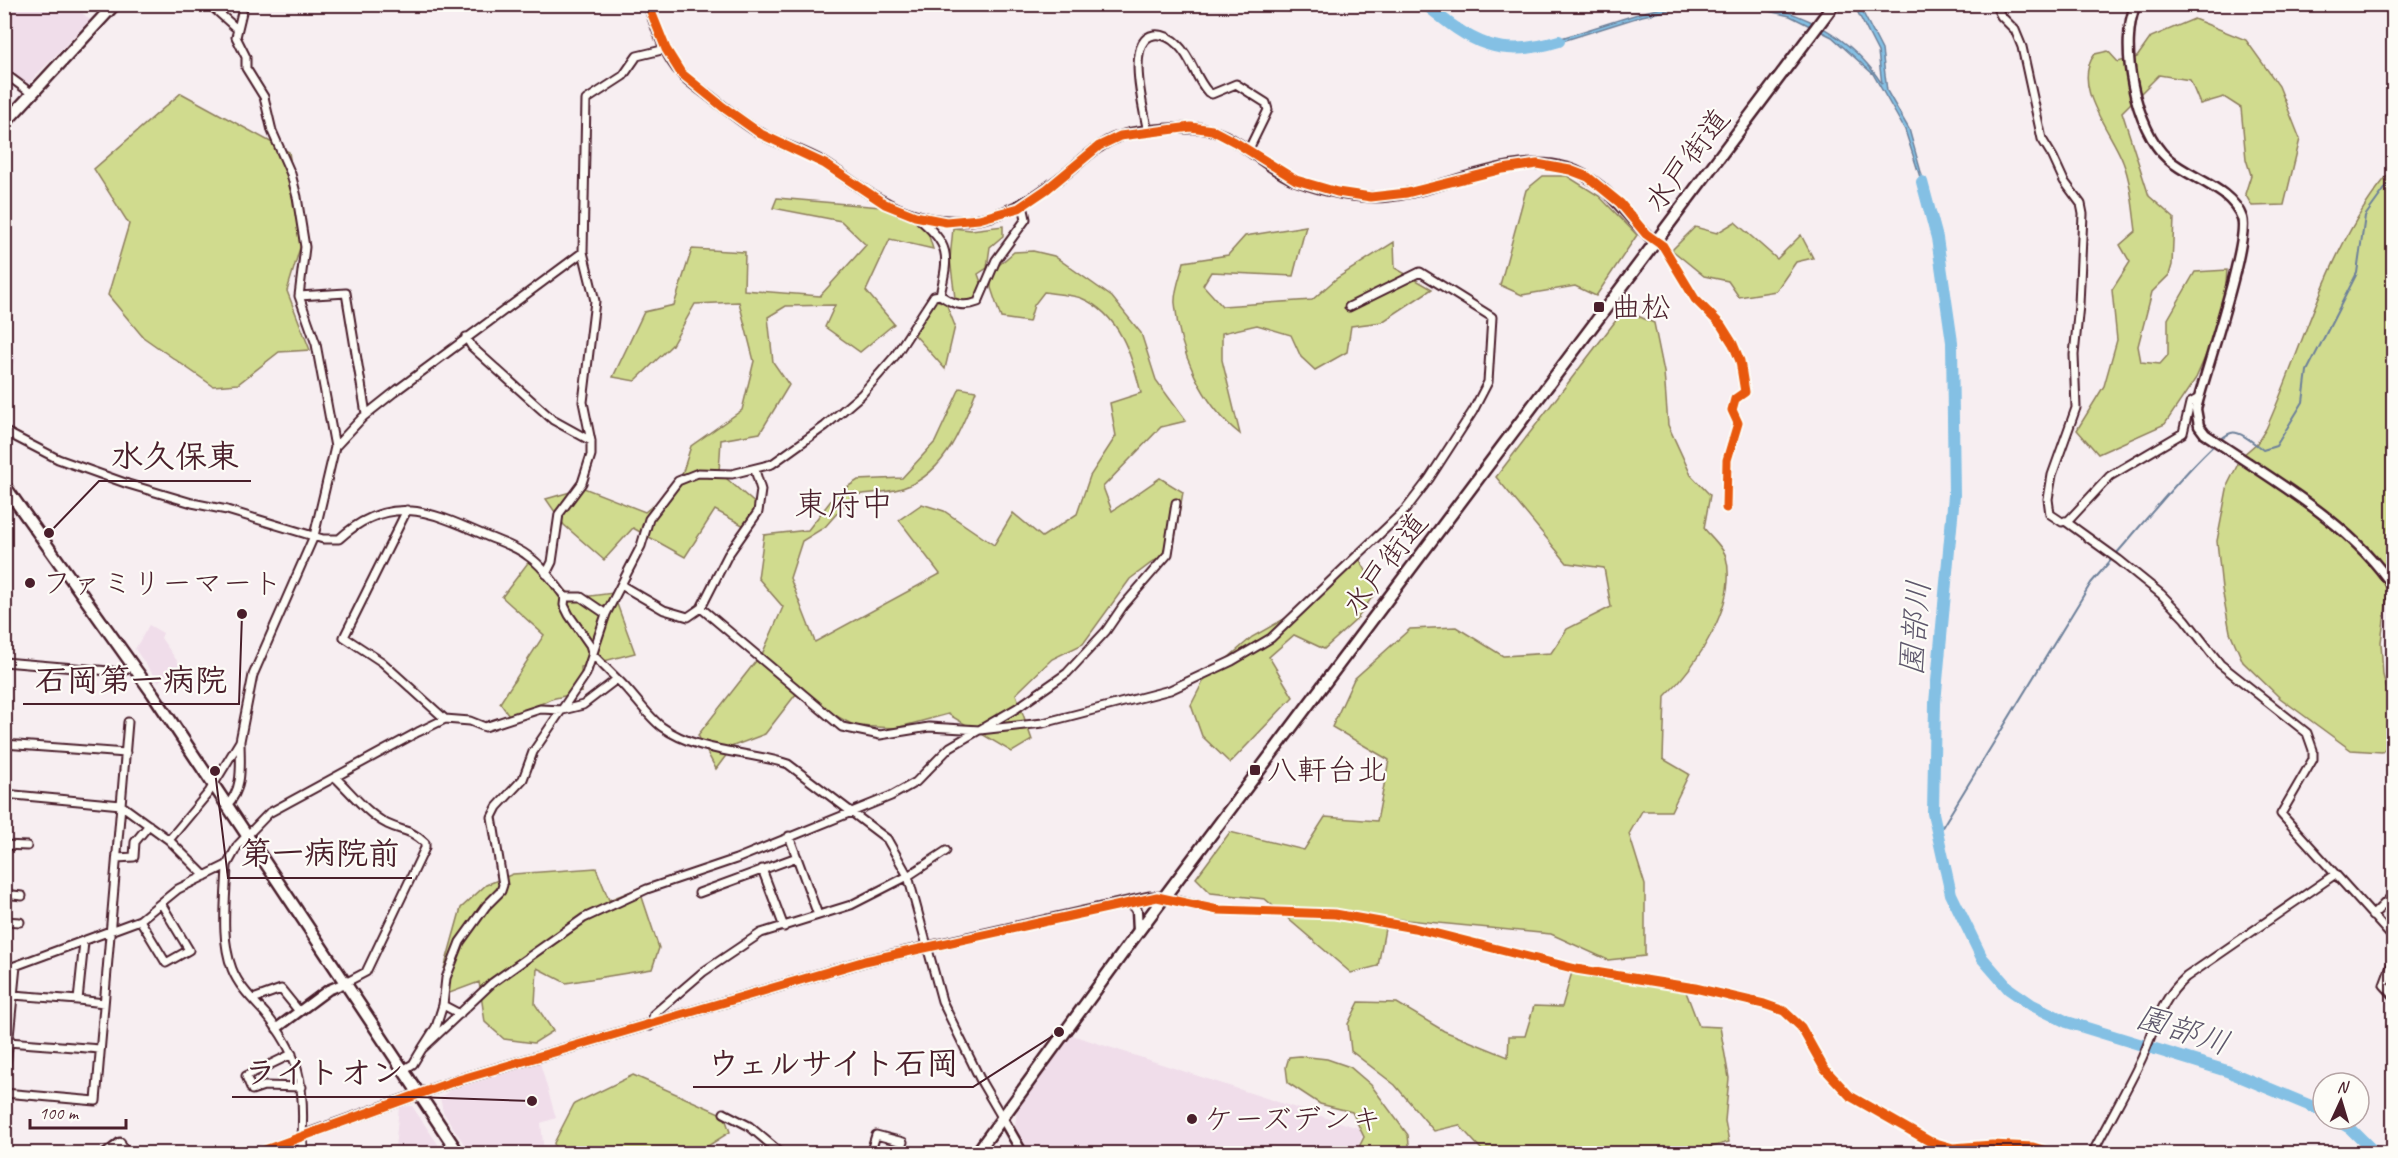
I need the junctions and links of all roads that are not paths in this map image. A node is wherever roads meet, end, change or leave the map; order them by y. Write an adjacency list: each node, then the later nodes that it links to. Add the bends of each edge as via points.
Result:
1 (116, 4): 11 (main road)
2 (209, 4): 8 (street)
3 (244, 4): 8 (street)
4 (648, 4): 9 (street)
5 (1834, 4): 17 (main road, 水戸街道)
6 (1995, 4): 33 (street, via 2015,30 2022,47 2042,139 2081,204 2083,214 2074,355 2076,408 2052,475 2048,499 2050,514)
7 (2136, 4): 23 (street, via 2129,27 2130,59 2134,90 2150,137 2169,161 2234,205 2244,227 2230,292)
8 (237, 28): 20 (street, via 246,68 264,97 272,131 297,197 305,247)
9 (666, 49): 16 (street, via 681,73 761,134 821,162 885,204); 18 (street, via 637,57 622,76 586,100)
10 (4, 73): 11 (street)
11 (31, 93): 12 (main road)
12 (4, 124)
13 (1148, 133): 14 (street, via 1191,127 1212,130); 14 (street, via 1137,57 1143,40 1158,35 1180,46 1208,92 1212,94 1236,84 1266,103 1268,110); 15 (street, via 1120,136 1099,146)
14 (1248, 151): 17 (street, via 1296,180 1371,197 1407,193 1503,169 1537,164 1564,167 1588,177 1620,203)
15 (1023, 205): 16 (street, via 979,219 946,222); 19 (street, via 1026,219 996,260 978,302 967,306 951,303)
16 (915, 216): 19 (street, via 938,236 944,247 948,266)
17 (1655, 242): 31 (street, via 1663,246 1695,299 1721,325 1740,361 1745,392 1735,399 1732,410 1738,423 1727,460); 76 (main road, 水戸街道)
18 (583, 252): 22 (street); 26 (street, via 595,301 583,402)
19 (940, 295): 28 (street, via 934,296 895,356 845,411 772,464)
20 (299, 296): 24 (street, via 346,293); 27 (street, via 316,344)
21 (1349, 307): 48 (street, via 1420,272 1492,317 1488,382 1436,469 1406,509 1271,638 1222,666 1170,690 1043,723)
22 (466, 337): 24 (street); 26 (street, via 472,347 553,420)
23 (2199, 398): 33 (street, via 2190,404 2183,433 2110,476); 37 (street, via 2197,419 2205,434 2338,526 2381,568)
24 (366, 414): 27 (street)
25 (4, 431): 34 (street, via 58,459 128,484)
26 (591, 441): 35 (street, via 582,483 559,514 552,562)
27 (335, 447): 34 (street)
28 (755, 470): 36 (street, via 698,474 678,481 650,519); 39 (street, via 761,490 758,512 728,555)
29 (4, 485): 43 (main road)
30 (1176, 503): 48 (street, via 1168,554 1106,631 1067,673)
31 (1726, 508)
32 (407, 510): 34 (street, via 386,511 368,518 332,541); 35 (street, via 434,513 528,555); 46 (street, via 344,638 382,662)
33 (2065, 521): 69 (street, via 2161,594 2220,664 2307,733 2313,759 2281,814)
34 (314, 536): 49 (street, via 256,667)
35 (546, 574): 38 (street)
36 (621, 585): 39 (street, via 664,610 688,617); 40 (street)
37 (2394, 588)
38 (565, 597): 40 (street, via 581,597); 41 (street, via 564,605)
39 (701, 608): 48 (street, via 842,727 880,735 929,727)
40 (606, 614): 41 (street)
41 (593, 655): 44 (street); 45 (street)
42 (4, 662): 43 (street, via 121,672)
43 (134, 666): 53 (main road)
44 (617, 679): 45 (street, via 583,705); 57 (street, via 662,727 742,756 788,764)
45 (563, 710): 46 (street, via 540,709 485,727); 99 (street, via 533,752 523,779 492,817 503,885 460,942 446,978)
46 (445, 719): 52 (street)
47 (128, 722): 51 (street)
48 (980, 730): 57 (street, via 941,754 916,782)
49 (240, 741): 53 (street); 56 (street, via 238,787)
50 (4, 744): 51 (street)
51 (126, 753): 55 (street)
52 (337, 779): 60 (street, via 269,813); 93 (street, via 388,824 406,829 425,843 366,972)
53 (213, 783): 56 (main road); 61 (street)
54 (4, 794): 55 (street)
55 (122, 805): 58 (street); 66 (street)
56 (227, 805): 60 (main road)
57 (852, 812): 59 (street); 71 (street, via 887,839)
58 (149, 825): 61 (street); 66 (street, via 135,842 135,857)
59 (789, 836): 65 (street); 101 (street, via 736,859 647,889 584,918 492,983)
60 (248, 837): 67 (street, via 238,844); 93 (main road)
61 (169, 840): 70 (street)
62 (4, 845): 63 (street)
63 (27, 846)
64 (946, 851): 71 (street)
65 (797, 857): 68 (street); 79 (street)
66 (117, 858): 85 (street)
67 (227, 865): 70 (street); 96 (street, via 228,951 239,985)
68 (762, 869): 72 (street); 84 (street)
69 (2334, 875): 80 (street); 128 (street, via 2173,988)
70 (205, 876): 78 (street, via 178,889)
71 (908, 876): 79 (street, via 851,906); 89 (street)
72 (699, 893)
73 (4, 894): 75 (street)
74 (2394, 894): 80 (street)
75 (22, 896)
76 (1164, 897): 77 (street); 86 (main road, 水戸街道); 127 (street, via 1218,910 1335,914 1414,928 1576,969 1695,988 1764,1004 1784,1011 1801,1027 1824,1068 1850,1096 1929,1141 1953,1148 2032,1147)
77 (1126, 903): 86 (street, via 1137,911); 89 (street)
78 (162, 905): 81 (street); 81 (street, via 189,950 166,963)
79 (818, 915): 84 (street)
80 (2372, 916): 87 (street)
81 (140, 920): 85 (street)
82 (4, 921): 83 (street)
83 (20, 922)
84 (784, 927): 102 (street, via 762,933 704,972 654,1014)
85 (111, 932): 88 (street); 98 (street)
86 (1138, 932): 114 (main road, 水戸街道)
87 (2394, 939)
88 (84, 942): 91 (street); 97 (street)
89 (927, 947): 102 (street, via 865,961); 114 (street, via 942,1001)
90 (2394, 958): 95 (street, via 2384,985)
91 (16, 966): 92 (street); 94 (street)
92 (4, 970)
93 (345, 983): 103 (street, via 328,990); 108 (main road)
94 (13, 995): 97 (street); 104 (street)
95 (2394, 996)
96 (253, 999): 100 (street, via 281,989); 103 (street)
97 (78, 1000): 98 (street)
98 (104, 1003): 105 (street)
99 (443, 1005): 101 (street); 106 (street)
100 (298, 1010)
101 (460, 1014): 106 (street)
102 (650, 1026): 112 (street, via 455,1081)
103 (277, 1028): 107 (street)
104 (7, 1044): 105 (street); 109 (street)
105 (100, 1049): 111 (street, via 96,1101)
106 (422, 1049): 108 (street, via 413,1064)
107 (292, 1053): 110 (street); 110 (street, via 246,1076 252,1090 264,1086)
108 (403, 1070): 112 (main road)
109 (4, 1087)
110 (302, 1087): 115 (street)
111 (4, 1093)
112 (420, 1095): 115 (street); 121 (main road)
113 (724, 1113): 122 (street, via 749,1126)
114 (1003, 1119): 125 (main road, 水戸街道); 126 (street)
115 (302, 1136): 119 (street); 120 (street)
116 (120, 1143): 117 (street); 118 (street)
117 (106, 1154)
118 (127, 1154)
119 (254, 1154)
120 (303, 1154)
121 (459, 1154)
122 (782, 1154)
123 (870, 1154): 124 (street, via 876,1135 903,1142)
124 (899, 1154)
125 (976, 1154)
126 (1023, 1154)
127 (2056, 1154)
128 (2092, 1154)

